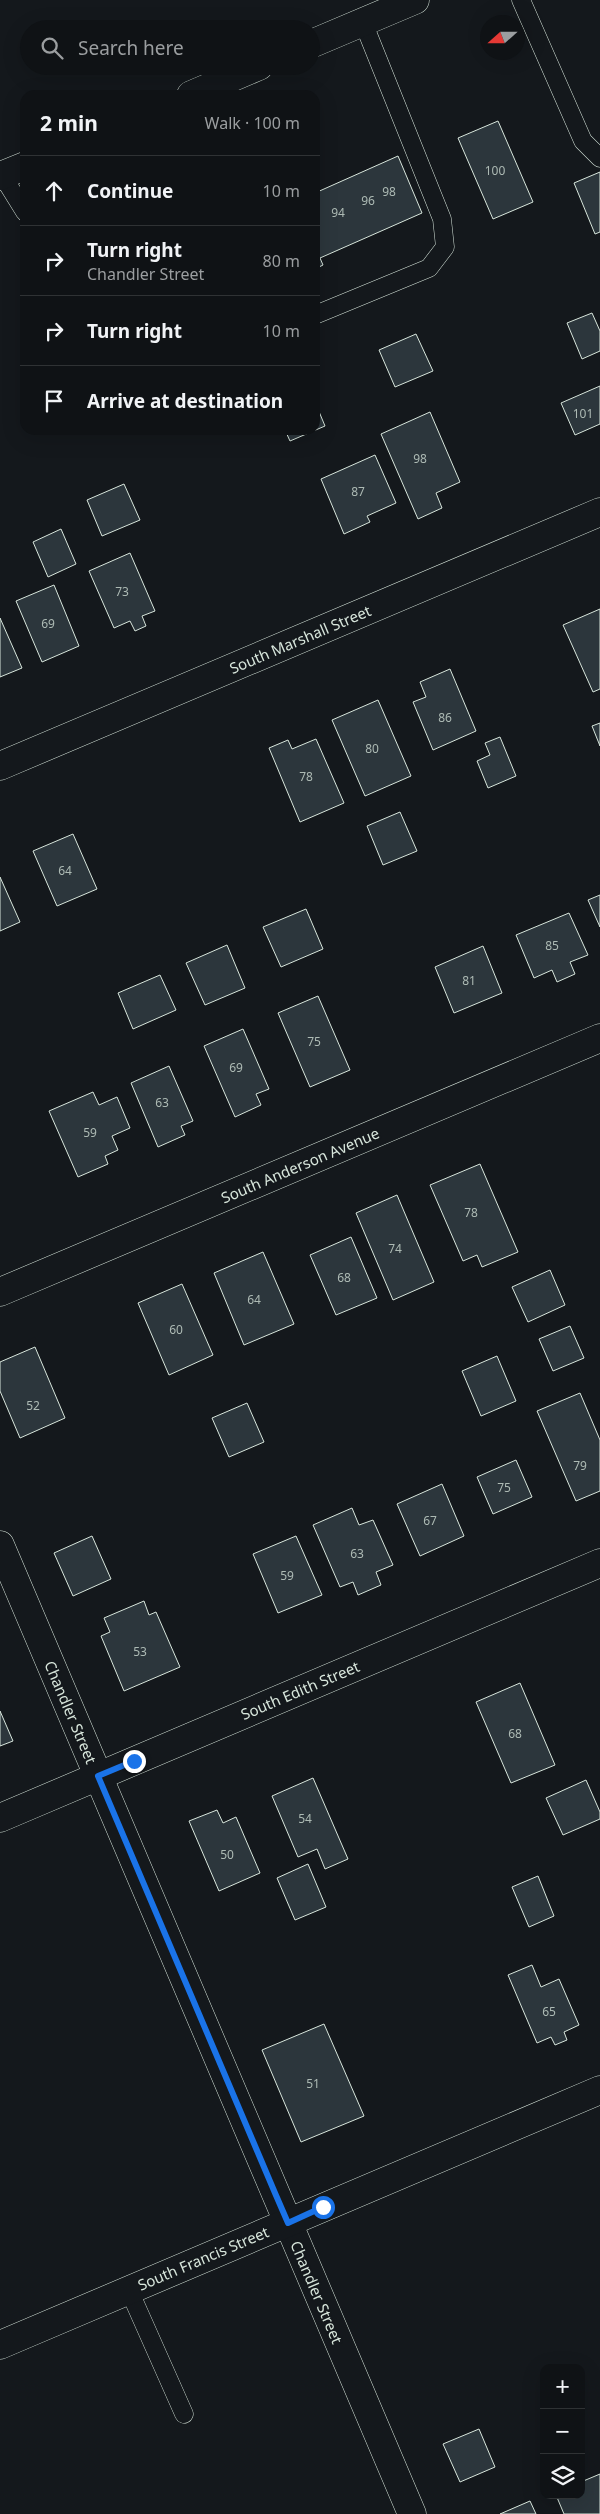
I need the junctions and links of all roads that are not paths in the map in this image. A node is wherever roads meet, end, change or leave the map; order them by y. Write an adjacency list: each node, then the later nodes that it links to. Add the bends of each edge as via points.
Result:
1 (415, 0): 3 (street)
2 (521, 0): 7 (lane, via 583,141)
3 (363, 22): 4 (street); 10 (lane, via 442,219 445,248 430,268)
4 (320, 40)
5 (238, 75): 6 (street)
6 (203, 90)
7 (600, 158)
8 (9, 172): 9 (lane)
9 (20, 200)
10 (320, 313)
11 (600, 512): 12 (street, South Marshall Street)
12 (0, 766)
13 (600, 1038): 14 (street, South Anderson Avenue)
14 (0, 1292)
15 (0, 1545): 17 (street, Chandler Street)
16 (600, 1563): 17 (street, South Edith Street)
17 (98, 1776): 18 (street, South Edith Street); 20 (street, Chandler Street)
18 (0, 1818)
19 (600, 2090): 20 (street, South Francis Street)
20 (288, 2223): 21 (street, South Francis Street); 24 (street, Chandler Street)
21 (129, 2290): 22 (street, South Francis Street); 23 (lane)
22 (0, 2345)
23 (184, 2414)
24 (412, 2514)

